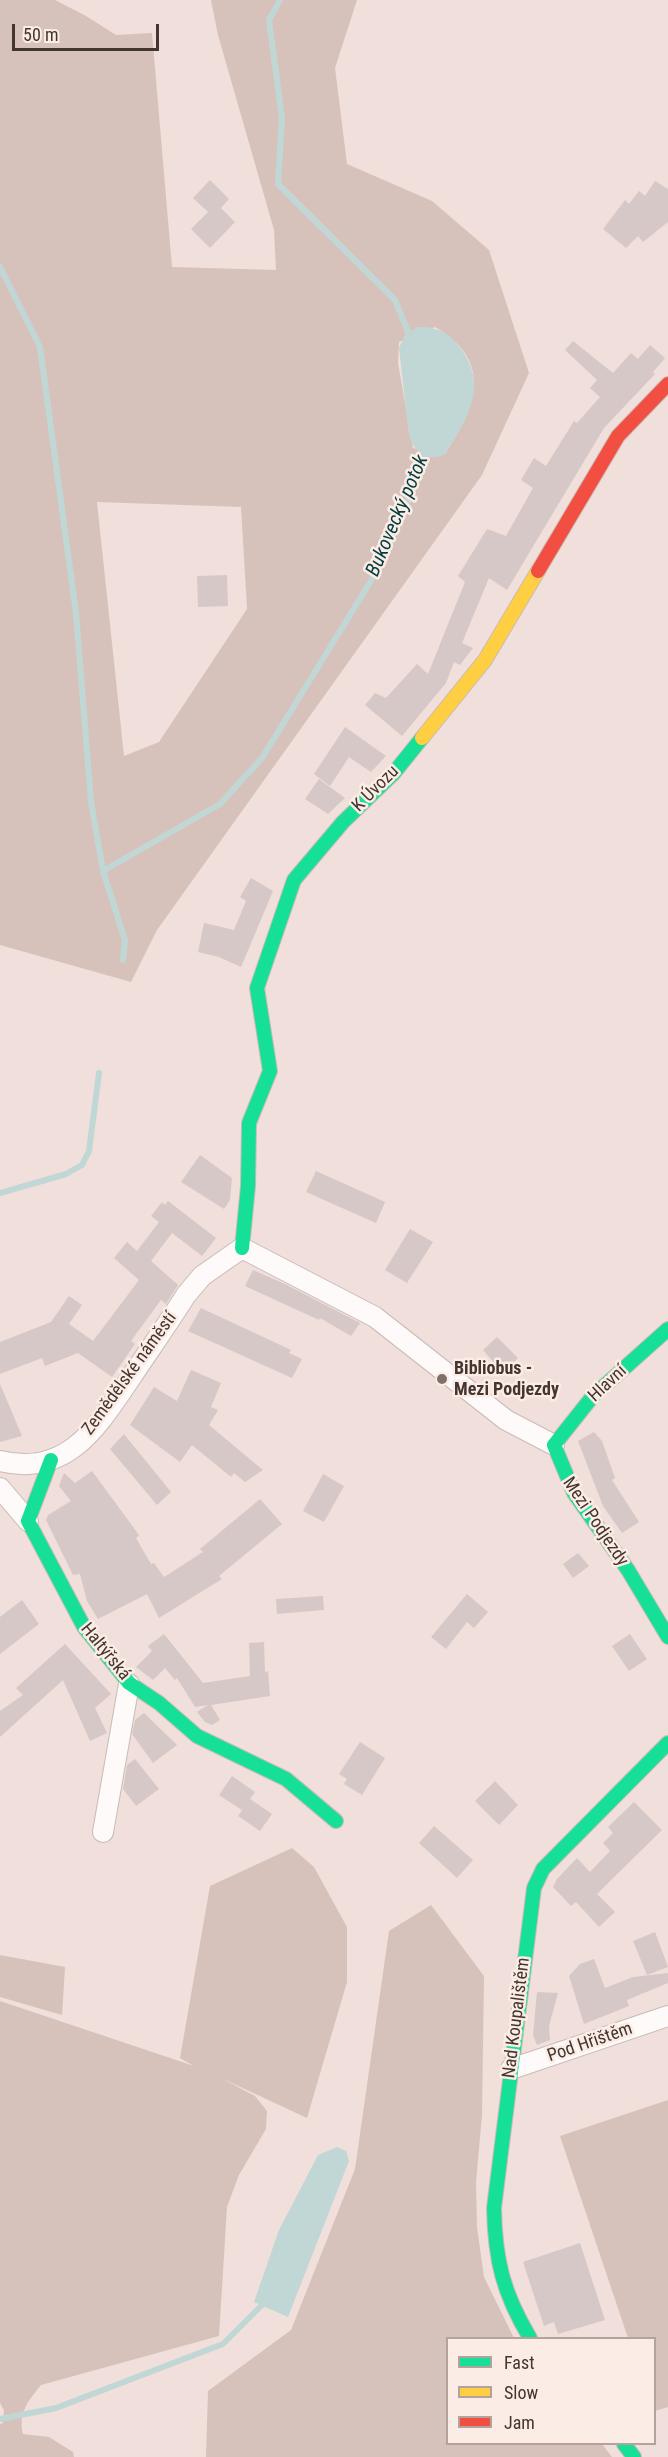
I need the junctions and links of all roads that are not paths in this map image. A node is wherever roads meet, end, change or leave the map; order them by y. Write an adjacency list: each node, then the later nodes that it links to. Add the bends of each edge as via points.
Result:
1 (668, 384): 2 (street, K Úvozu, via 618,436 485,660 393,774 343,822 294,880 257,987 270,1071 249,1123)
2 (242, 1248): 4 (street, via 375,1317 506,1420); 5 (street, Zemědělské náměstí, via 202,1276 186,1295 94,1432)
3 (668, 1329): 4 (street, Hlavní, via 593,1396)
4 (555, 1445): 9 (street, Mezi Podjezdy, via 570,1490 623,1563)
5 (51, 1460): 6 (street, Zemědělské náměstí, via 29,1464); 8 (street)
6 (0, 1461)
7 (0, 1488): 8 (street)
8 (28, 1521): 10 (street, Haltýřská, via 82,1625)
9 (668, 1637)
10 (129, 1684): 12 (street, Haltýřská, via 160,1704 194,1735 267,1767 300,1788); 13 (street)
11 (668, 1743): 15 (street, Nad Koupalištěm, via 538,1878 530,1912)
12 (336, 1821)
13 (103, 1832)
14 (668, 2016): 15 (street, Pod Hřištěm)
15 (511, 2069): 16 (street, Nad Koupalištěm, via 494,2185 493,2231 508,2296)
16 (530, 2337)
17 (625, 2445): 18 (street)
18 (634, 2457)

